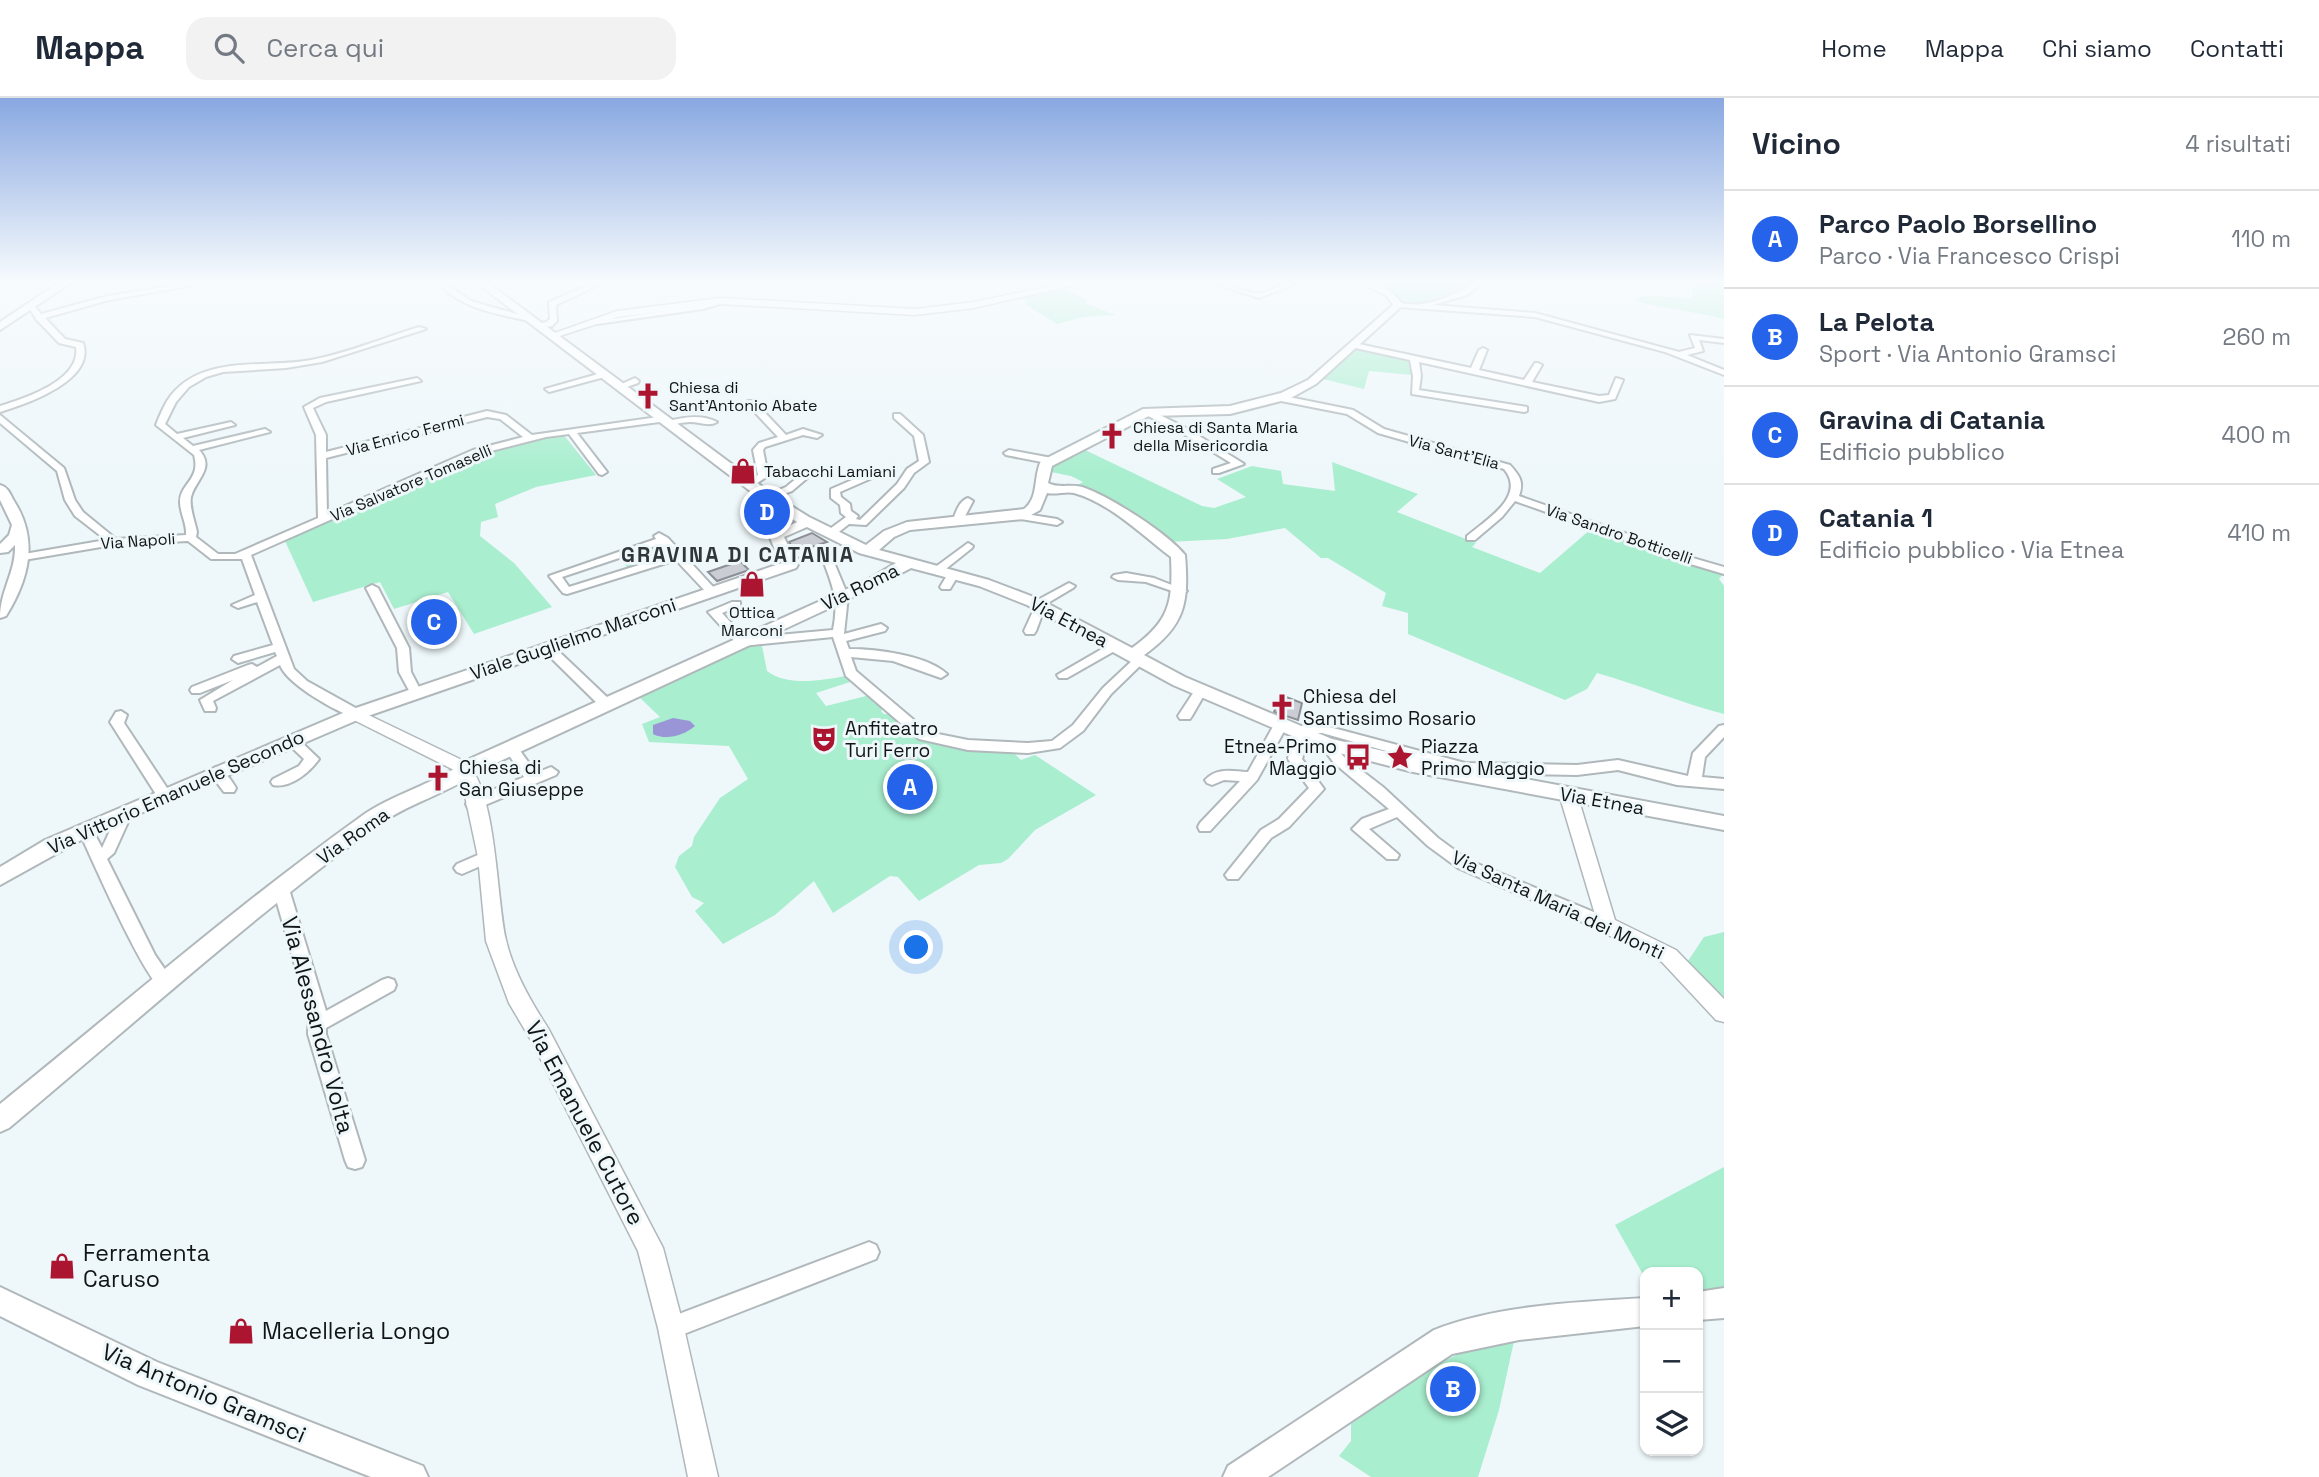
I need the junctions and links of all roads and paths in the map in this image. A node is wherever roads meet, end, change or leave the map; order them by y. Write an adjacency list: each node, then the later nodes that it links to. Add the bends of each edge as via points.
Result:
1 (77, 344): 22 (street, via 81,359 74,370 28,400)
2 (371, 344): 38 (street, via 306,364 237,366 204,376 181,389 161,422)
3 (567, 344): 13 (main road, Via Etnea)
4 (1642, 344): 8 (street)
5 (1697, 344): 8 (street, via 1699,349)
6 (1354, 345): 9 (street); 20 (main road, via 1312,382)
7 (1483, 350): 11 (street)
8 (1680, 355): 12 (street)
9 (1414, 359): 11 (street); 23 (street, via 1415,392)
10 (1538, 365): 17 (street)
11 (1474, 372): 17 (street)
12 (1724, 373)
13 (605, 374): 18 (main road, Via Etnea); 19 (street)
14 (1619, 380): 17 (street, via 1612,397 1605,400)
15 (417, 381): 43 (street, via 314,402 308,409 321,435)
16 (635, 381): 18 (street)
17 (1526, 384)
18 (621, 386): 29 (main road, Via Etnea)
19 (549, 389)
20 (1283, 396): 25 (main road, via 1218,412); 54 (street, Via Sant'Elia, via 1356,414 1381,431 1412,441 1499,463 1516,475)
21 (751, 403): 39 (street)
22 (0, 409)
23 (1524, 409)
24 (1152, 411): 25 (main road); 28 (street); 31 (street, via 1152,416); 32 (main road)
25 (1195, 411): 28 (street)
26 (897, 416): 60 (street, via 918,435 924,462 862,523)
27 (0, 418): 66 (street, via 61,470 79,514)
28 (1175, 420): 35 (street)
29 (668, 421): 30 (street, Via Salvatore Tomaselli); 34 (street, Via Salvatore Tomaselli); 49 (main road, Via Etnea)
30 (713, 422)
31 (1163, 422): 32 (street, via 1144,419); 35 (street)
32 (1121, 424): 44 (main road)
33 (231, 425): 38 (street)
34 (571, 431): 40 (street, Via Salvatore Tomaselli); 46 (street)
35 (1185, 431): 45 (street, via 1239,464)
36 (264, 432): 41 (street)
37 (817, 435): 39 (street, via 807,432)
38 (176, 437): 41 (street)
39 (783, 437): 49 (street, via 759,447 763,474)
40 (530, 438): 43 (street, Via Enrico Fermi, via 503,417 487,414); 58 (street, Via Salvatore Tomaselli, via 476,452)
41 (191, 449): 64 (street, via 201,466 200,478 185,500)
42 (1009, 453): 44 (street)
43 (323, 456): 58 (street)
44 (1052, 461): 50 (main road, via 1044,468)
45 (1216, 471)
46 (602, 472)
47 (807, 474): 53 (street, via 789,489)
48 (869, 476): 60 (street, via 835,491 836,498 845,503 846,513 853,516)
49 (751, 484): 53 (main road, Via Etnea)
50 (1042, 485): 52 (main road); 56 (main road)
51 (0, 489): 70 (main road, via 19,524)
52 (1058, 491): 56 (main road); 79 (main road, via 1073,489 1105,503 1178,555)
53 (767, 497): 61 (main road, Via Etnea)
54 (1515, 498): 65 (street); 74 (street, Via Sandro Botticelli, via 1661,552)
55 (968, 501): 59 (street)
56 (1039, 502): 57 (main road, via 1032,511)
57 (1018, 516): 59 (main road); 62 (street)
58 (324, 519): 69 (street, Via Salvatore Tomaselli)
59 (958, 520): 68 (main road, via 907,526)
60 (849, 521): 63 (street)
61 (808, 522): 63 (main road, Via Etnea); 80 (main road, Viale Guglielmo Marconi, via 776,535 793,561 790,565)
62 (1057, 522)
63 (831, 534): 68 (main road, Via Etnea)
64 (190, 538): 66 (street, Via Napoli); 69 (street, Via Napoli, via 215,557)
65 (1472, 538)
66 (113, 542): 70 (street, Via Napoli)
67 (968, 546): 75 (street)
68 (868, 551): 73 (main road, Via Etnea)
69 (246, 555): 81 (street)
70 (9, 556): 86 (main road, via 16,579)
71 (678, 556): 71 (street, via 567,591 555,576 662,538); 80 (street)
72 (828, 560): 82 (street)
73 (908, 563): 75 (main road, Via Etnea); 82 (main road, Via Roma)
74 (1724, 570)
75 (945, 577): 85 (main road, Via Etnea, via 1009,591)
76 (1118, 577): 79 (street, via 1126,575)
77 (1069, 586): 85 (street)
78 (372, 588): 101 (street, via 403,648 405,672)
79 (1181, 591): 95 (main road, via 1174,618)
80 (711, 592): 92 (main road, Viale Guglielmo Marconi)
81 (261, 596): 84 (street); 93 (street)
82 (842, 596): 89 (street); 90 (main road, Via Roma)
83 (736, 604): 90 (street, via 714,612)
84 (238, 605)
85 (1040, 605): 88 (street); 91 (main road, Via Etnea)
86 (0, 613)
87 (881, 628): 89 (street)
88 (1030, 632)
89 (839, 636): 90 (street); 94 (street)
90 (752, 640): 102 (main road, Via Roma)
91 (1114, 646): 95 (main road, Via Etnea); 98 (street)
92 (548, 648): 101 (main road, Viale Guglielmo Marconi); 102 (street)
93 (281, 653): 96 (street); 99 (street); 103 (street, via 206,701); 104 (street, via 294,678)
94 (844, 653): 95 (street, via 854,677 921,735 946,743 1028,748 1055,744 1078,728); 97 (street, via 872,651)
95 (1136, 658): 100 (main road, Via Etnea)
96 (237, 659)
97 (942, 674)
98 (1063, 675)
99 (196, 690)
100 (1200, 691): 106 (street); 107 (main road, Via Etnea)
101 (416, 694): 104 (main road, Viale Guglielmo Marconi)
102 (606, 704): 112 (main road, Via Roma)
103 (210, 708)
104 (356, 713): 110 (main road, Via Vittorio Emanuele Secondo); 114 (street)
105 (121, 715): 124 (street, via 117,722)
106 (1185, 716)
107 (1281, 724): 109 (main road, Via Etnea); 116 (street)
108 (1724, 729): 120 (street, via 1698,756)
109 (1301, 733): 111 (main road, Via Etnea); 120 (street, via 1306,728 1322,729 1465,768 1618,765); 135 (street, via 1295,759 1317,789 1284,823 1266,834)
110 (292, 741): 113 (main road, Via Vittorio Emanuele Secondo); 119 (street, via 312,759 304,769)
111 (1327, 744): 123 (main road, Via Etnea); 127 (street, Via Santa Maria dei Monti, via 1339,760)
112 (511, 748): 114 (main road, Via Roma); 117 (street)
113 (216, 772): 122 (street); 124 (main road, Via Vittorio Emanuele Secondo)
114 (466, 772): 125 (street, Via Emanuele Cutore); 137 (main road, Via Roma, via 374,817)
115 (551, 772): 117 (street)
116 (1252, 777): 118 (street, via 1222,775); 129 (street)
117 (533, 779): 125 (street)
118 (1212, 780)
119 (278, 782)
120 (1694, 782): 121 (street)
121 (1724, 784)
122 (229, 788)
123 (1568, 794): 128 (main road, Via Etnea); 138 (street)
124 (164, 795): 126 (main road, Via Vittorio Emanuele Secondo)
125 (474, 804): 133 (street, Via Emanuele Cutore)
126 (126, 811): 130 (main road, Via Vittorio Emanuele Secondo); 132 (street, via 107,853)
127 (1399, 811): 131 (street, via 1359,829); 138 (street, Via Santa Maria dei Monti, via 1463,864)
128 (1724, 823)
129 (1205, 827)
130 (85, 829): 132 (street); 136 (main road, Via Vittorio Emanuele Secondo)
131 (1392, 855)
132 (98, 857): 139 (street, via 149,960)
133 (486, 858): 134 (street); 150 (street, Via Emanuele Cutore, via 502,959 520,1003 650,1248)
134 (462, 868)
135 (1233, 875)
136 (0, 877)
137 (281, 889): 139 (main road, Via Roma); 142 (street, Via Alessandro Volta)
138 (1608, 925): 141 (street, Via Santa Maria dei Monti, via 1669,956)
139 (167, 984): 143 (main road, Via Roma)
140 (388, 985): 142 (street)
141 (1724, 1013)
142 (318, 1024): 144 (street, Via Alessandro Volta, via 317,1034)
143 (0, 1120)
144 (355, 1160)
145 (869, 1252): 150 (street)
146 (0, 1301): 151 (main road, Via Antonio Gramsci, via 149,1374)
147 (1724, 1303): 148 (main road)
148 (1703, 1305)
149 (1640, 1313): 153 (main road, via 1518,1325 1445,1341)
150 (671, 1328): 152 (street, Via Emanuele Cutore)
151 (412, 1477)
152 (703, 1477)
153 (1239, 1477)

